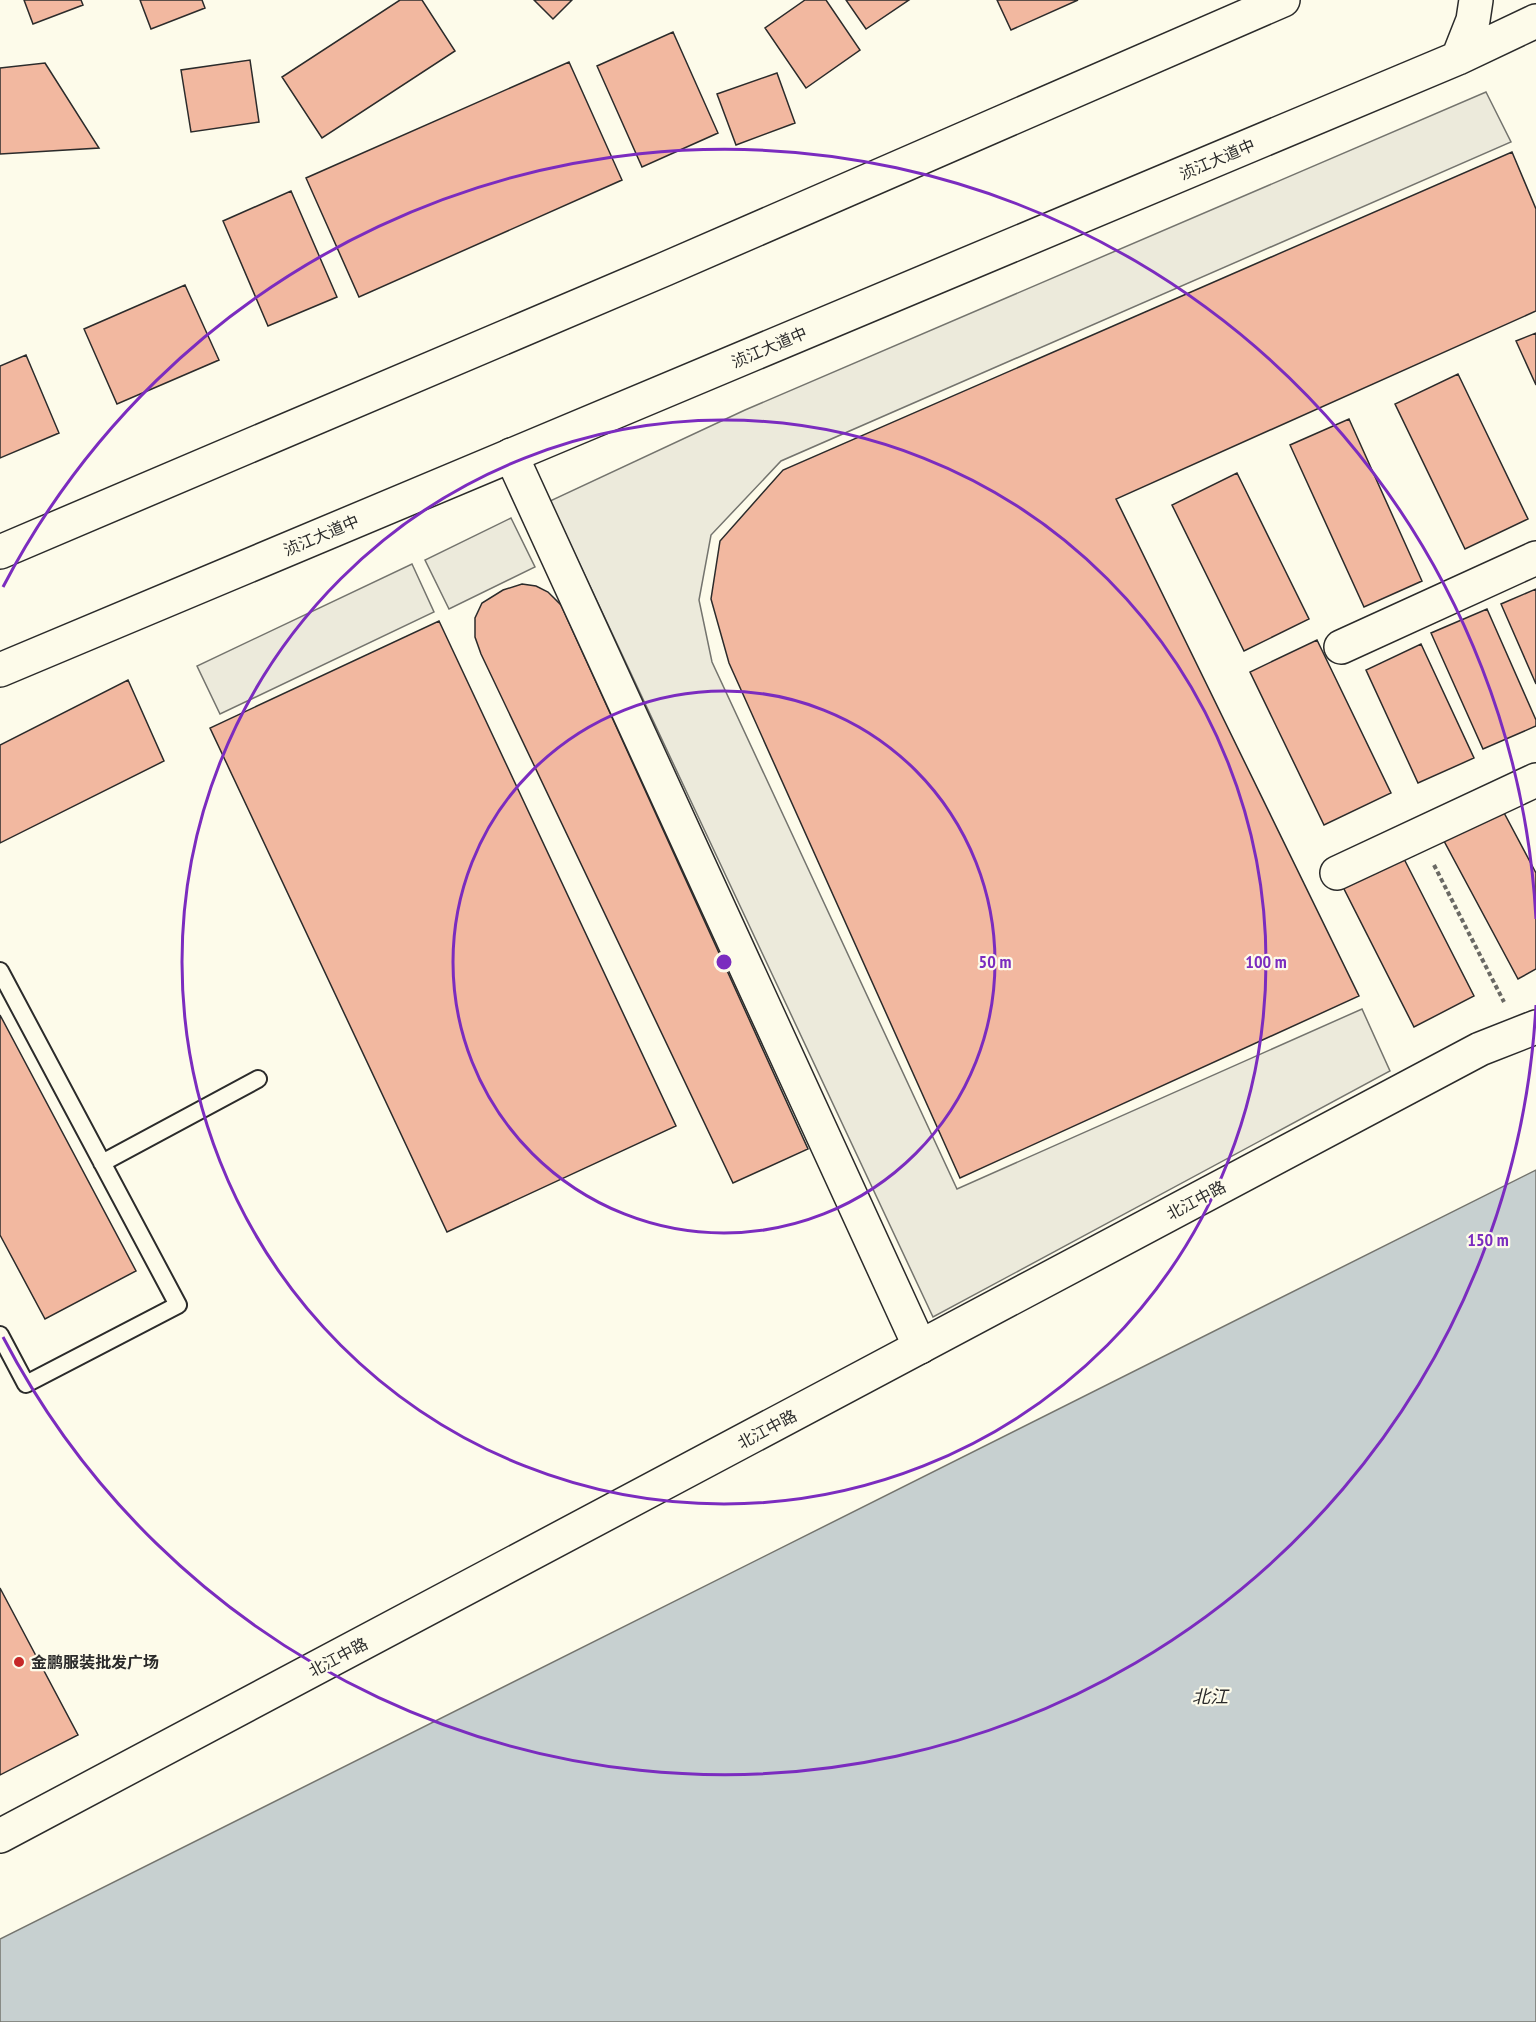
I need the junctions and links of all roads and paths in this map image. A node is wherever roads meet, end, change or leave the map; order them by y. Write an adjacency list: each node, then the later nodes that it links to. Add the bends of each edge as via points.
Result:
1 (1283, 0): 6 (street)
2 (1476, 0): 4 (street, via 1473,20)
3 (1536, 21): 4 (street, 浈江大道中)
4 (1458, 57): 5 (street, 浈江大道中)
5 (511, 455): 9 (street, 浈江大道中); 18 (street)
6 (0, 552)
7 (1536, 558): 8 (street)
8 (1341, 647)
9 (0, 670)
10 (1536, 780): 11 (street)
11 (1419, 834): 12 (street); 14 (path)
12 (1337, 873)
13 (0, 970): 16 (lane)
14 (1528, 1030): 18 (street, 北江中路, via 1480,1049)
15 (258, 1079): 16 (lane)
16 (102, 1163): 17 (lane, via 178,1305 26,1384)
17 (0, 1335)
18 (920, 1347): 19 (street, 北江中路)
19 (0, 1836)

